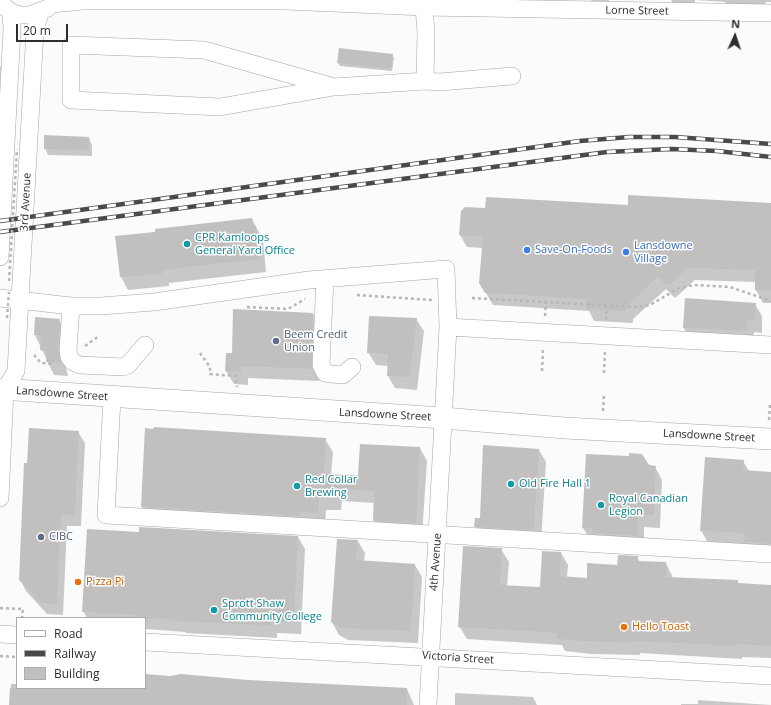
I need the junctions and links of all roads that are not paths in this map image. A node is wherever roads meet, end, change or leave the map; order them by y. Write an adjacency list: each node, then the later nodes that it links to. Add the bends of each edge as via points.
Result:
1 (282, 0): 3 (street, Lorne Street, via 82,1); 5 (street, Lorne Street)
2 (532, 4): 5 (street, Lorne Street); 6 (street, Lorne Street)
3 (49, 6): 4 (street, Lorne Street, via 30,15); 12 (street, 3rd Avenue, via 35,30)
4 (5, 7): 10 (street, 3rd Avenue, via 12,29)
5 (424, 7): 8 (street)
6 (771, 13)
7 (512, 76): 8 (street)
8 (425, 81): 9 (street)
9 (334, 87): 9 (street, via 204,50 71,45 71,100 220,107)
10 (0, 257)
11 (325, 279): 13 (street, via 154,302); 14 (street, 4th Avenue, via 446,269); 17 (street, via 320,365 325,373 343,375)
12 (10, 296): 13 (street); 18 (street, 3rd Avenue, via 16,371)
13 (71, 306): 15 (street, via 68,350 73,362 80,365 123,367 128,365)
14 (448, 327): 16 (street); 20 (street, 4th Avenue)
15 (145, 345)
16 (771, 345)
17 (352, 367)
18 (2, 387): 19 (main road, Lansdowne Street); 22 (street, 3rd Avenue)
19 (112, 398): 20 (main road, Lansdowne Street); 23 (street, via 106,515)
20 (444, 418): 21 (main road, Lansdowne Street, via 565,428); 23 (street, 4th Avenue)
21 (770, 432)
22 (0, 498)
23 (438, 535): 24 (street); 28 (street, 4th Avenue)
24 (771, 554)
25 (0, 634): 26 (street)
26 (16, 635)
27 (146, 642): 28 (street, Victoria Street)
28 (430, 656): 29 (street, Victoria Street); 30 (street, 4th Avenue)
29 (771, 676)
30 (428, 705)

